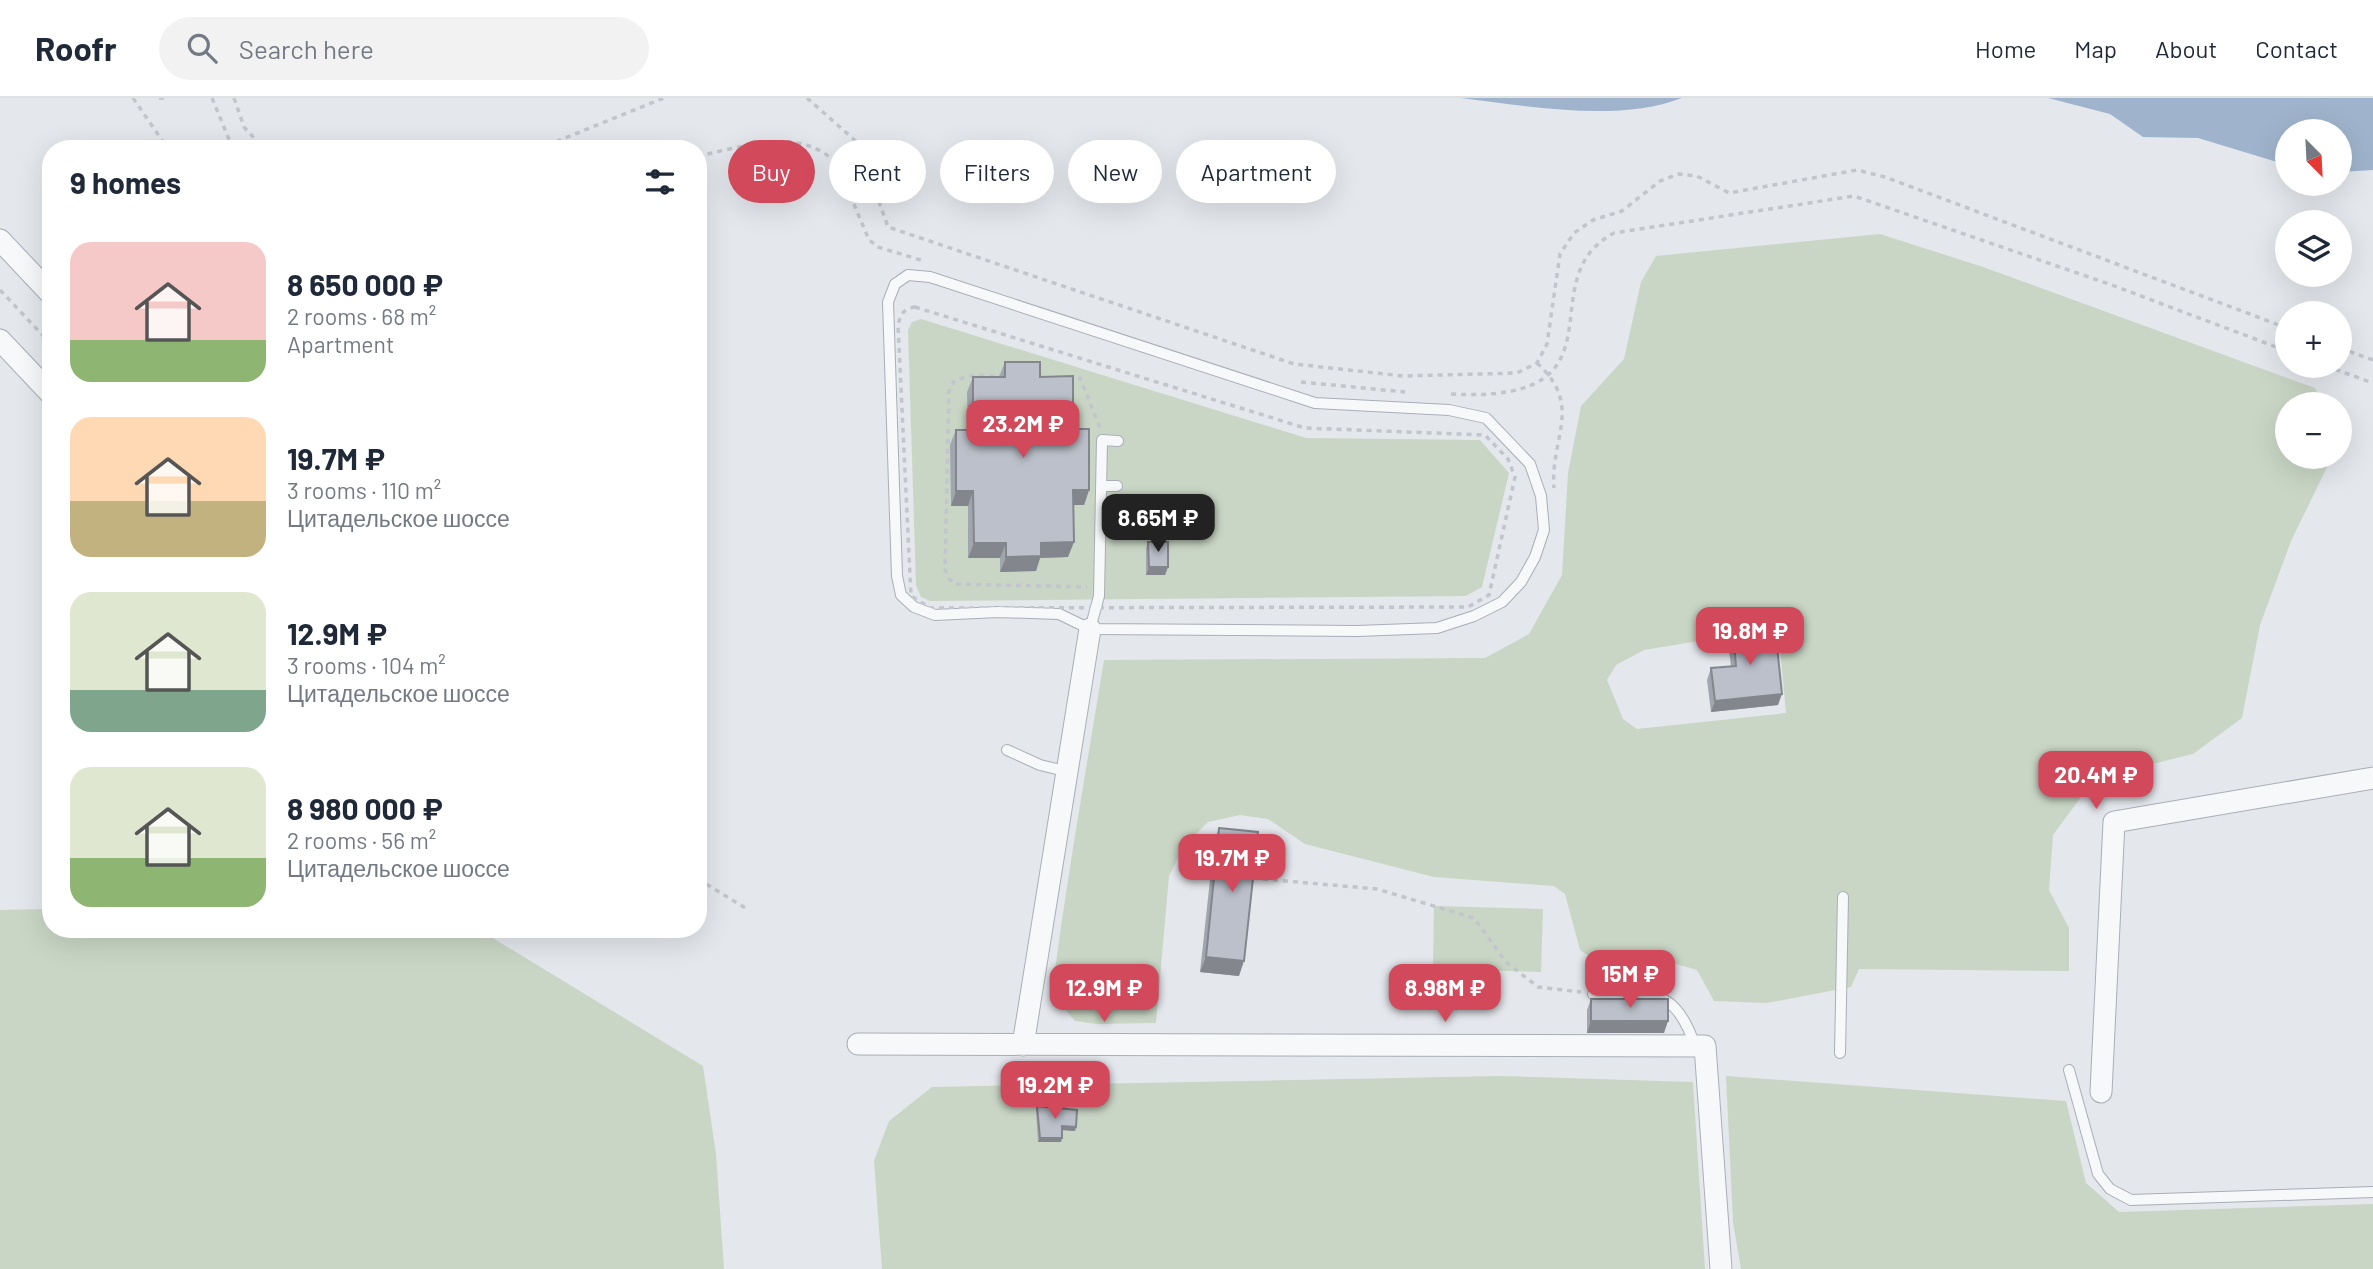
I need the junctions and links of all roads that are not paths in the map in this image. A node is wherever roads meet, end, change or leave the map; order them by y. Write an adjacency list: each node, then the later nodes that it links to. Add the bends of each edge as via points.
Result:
1 (0, 240): 2 (street)
2 (42, 284)
3 (0, 340): 4 (street)
4 (42, 384)
5 (1118, 441): 6 (lane, via 1102,440)
6 (1101, 486): 7 (lane); 8 (lane, via 1099,588)
7 (1117, 486)
8 (1090, 629): 8 (lane, via 1437,628 1492,607 1521,582 1544,530 1541,496 1530,464 1486,418 1449,410 1315,404 930,277 908,275 895,284 888,302 901,595 914,607 935,615 1059,614); 10 (street)
9 (1007, 750): 10 (lane)
10 (1069, 772): 15 (street)
11 (2373, 778): 19 (street, via 2114,822)
12 (1843, 897): 17 (lane)
13 (1593, 993): 16 (lane, via 1661,997 1686,1018)
14 (858, 1045): 15 (street)
15 (1023, 1045): 16 (street)
16 (1700, 1046): 21 (street)
17 (1840, 1053)
18 (2069, 1070): 20 (lane, via 2098,1174 2110,1189 2131,1200)
19 (2101, 1092)
20 (2373, 1192)
21 (1721, 1269)

